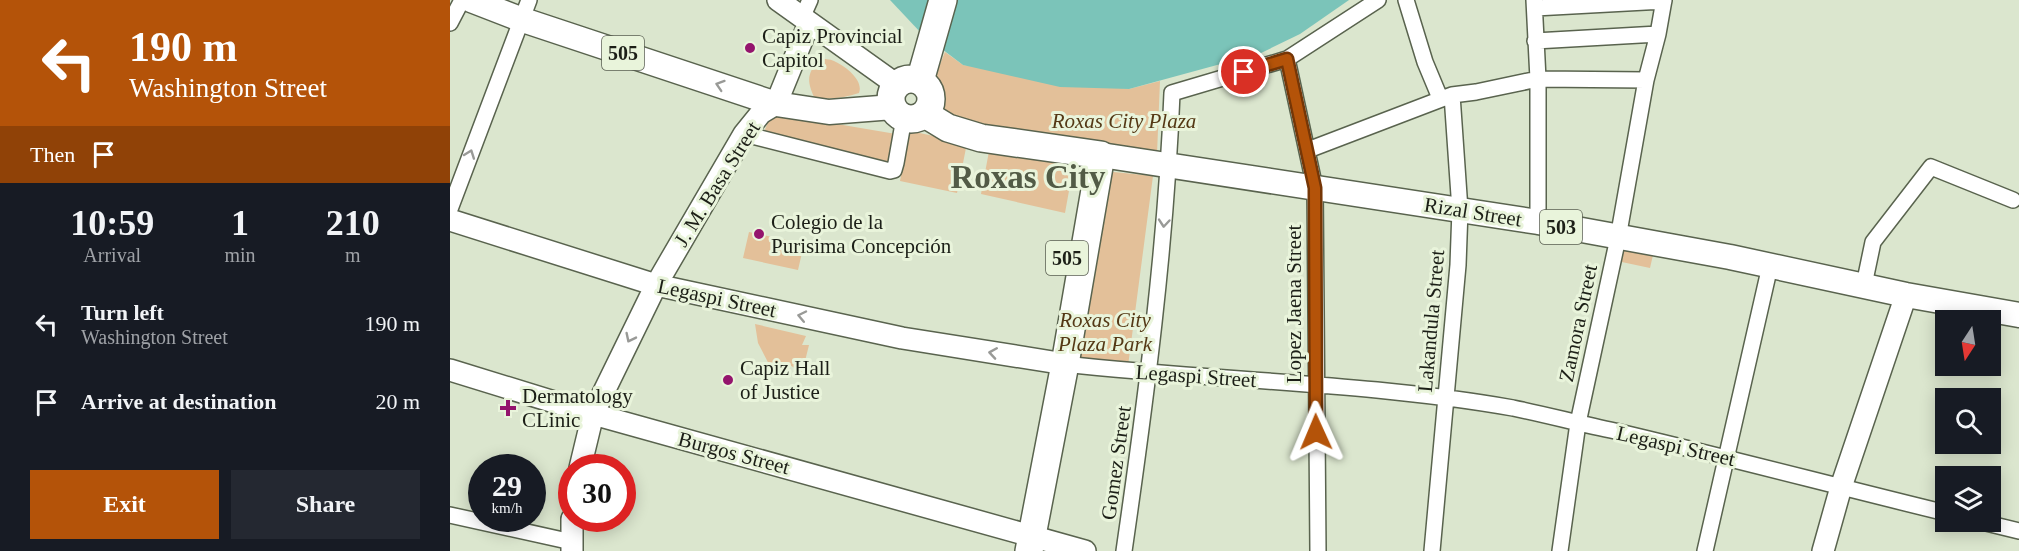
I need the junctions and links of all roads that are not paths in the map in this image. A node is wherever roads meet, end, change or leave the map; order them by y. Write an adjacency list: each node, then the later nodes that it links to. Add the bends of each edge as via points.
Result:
1 (462, 0): 11 (street)
2 (471, 0): 9 (main road, 505)
3 (778, 0): 10 (street)
4 (943, 0): 18 (highway)
5 (1378, 0): 14 (street)
6 (1406, 0): 17 (street, Lakandula Street, via 1425,62)
7 (1664, 1): 8 (street); 12 (street, Zamora Street)
8 (1535, 4): 13 (street)
9 (524, 10): 19 (main road, 505, one-way to 9); 26 (street, one-way to 9)
10 (807, 13): 18 (street); 19 (street, J. M. Basa Street)
11 (450, 23)
12 (1658, 34): 13 (street); 16 (street, Zamora Street)
13 (1535, 40): 15 (street)
14 (1287, 59): 21 (street, Lopez Jaena Street); 23 (street, Gomez Street, via 1172,93)
15 (1538, 79): 16 (street); 17 (street); 29 (street)
16 (1646, 80): 30 (street, Zamora Street)
17 (1446, 96): 21 (street); 27 (street, Lakandula Street)
18 (908, 101): 19 (main road, 505, via 829,112); 20 (street, via 896,163 890,171); 22 (highway, via 948,128 981,138)
19 (776, 104): 20 (street, J. M. Basa Street, via 761,113)
20 (744, 134): 32 (street, J. M. Basa Street)
21 (1308, 150): 24 (street, Lopez Jaena Street)
22 (1091, 154): 23 (main road, Rizal Street / 503); 36 (highway, 505, via 1094,201)
23 (1169, 165): 24 (main road, Rizal Street / 503); 38 (street, Gomez Street, one-way to 38)
24 (1315, 188): 27 (main road, Rizal Street / 503); 39 (street, Lopez Jaena Street)
25 (2013, 200): 33 (street, via 1931,167 1872,243)
26 (450, 209)
27 (1460, 210): 29 (main road, Rizal Street / 503); 40 (street, Lakandula Street)
28 (450, 220): 32 (street, Legaspi Street)
29 (1538, 222): 30 (main road, Rizal Street / 503)
30 (1618, 238): 31 (main road, Rizal Street / 503); 42 (street, Zamora Street)
31 (1770, 266): 33 (main road, Rizal Street / 503); 44 (street)
32 (656, 285): 36 (street, Legaspi Street, one-way to 32, via 902,338); 41 (street, J. M. Basa Street, one-way to 41)
33 (1864, 285): 34 (main road, Rizal Street / 503)
34 (1906, 295): 35 (main road, Rizal Street / 503); 45 (street)
35 (2019, 315)
36 (1058, 364): 38 (street, Legaspi Street); 50 (highway, 505)
37 (450, 370): 41 (street, Burgos Street)
38 (1150, 374): 39 (street, Legaspi Street); 53 (street, Gomez Street)
39 (1316, 385): 40 (street, Legaspi Street); 54 (street, Lopez Jaena Street)
40 (1446, 399): 42 (street, Legaspi Street); 55 (street, Lakandula Street)
41 (593, 414): 43 (street, J. M. Basa Street); 50 (street, Burgos Street)
42 (1578, 423): 44 (street, Legaspi Street); 56 (street, Zamora Street)
43 (583, 454)
44 (1726, 457): 45 (street, Legaspi Street); 57 (street)
45 (1841, 487): 46 (street, Legaspi Street); 58 (street)
46 (1935, 510)
47 (450, 515): 51 (street)
48 (2001, 527): 49 (street)
49 (2019, 531)
50 (1024, 542): 52 (street, Burgos Street)
51 (572, 546)
52 (1085, 551)
53 (1124, 551)
54 (1318, 551)
55 (1431, 551)
56 (1560, 551)
57 (1705, 551)
58 (1823, 551)

